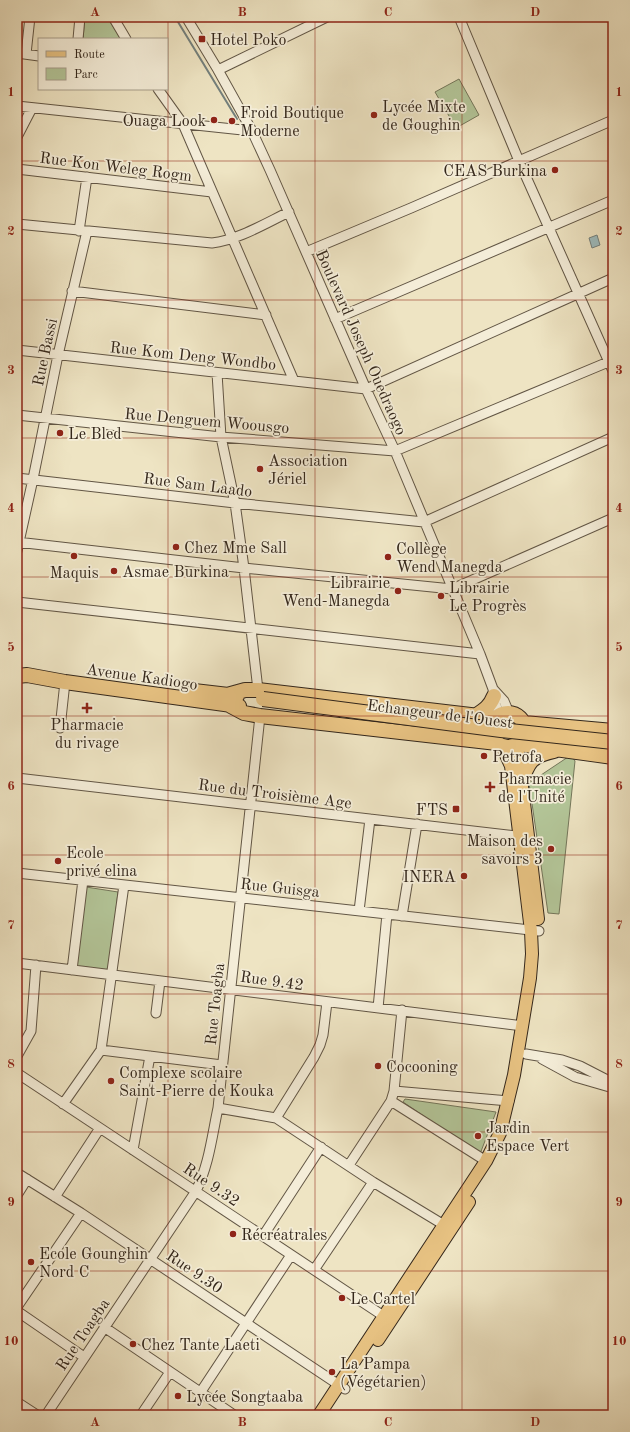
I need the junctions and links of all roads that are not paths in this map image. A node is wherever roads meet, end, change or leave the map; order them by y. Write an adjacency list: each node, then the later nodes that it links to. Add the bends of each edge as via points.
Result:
1 (30, 17): 9 (street)
2 (80, 17): 7 (street)
3 (113, 17): 8 (street)
4 (186, 17): 11 (street, Boulevard Joseph Ouedraogo)
5 (327, 17): 11 (street)
6 (459, 17): 19 (street)
7 (78, 38)
8 (125, 38)
9 (22, 54): 10 (street)
10 (38, 56)
11 (218, 70): 17 (street, Boulevard Joseph Ouedraogo)
12 (159, 90): 16 (street)
13 (17, 106): 14 (street)
14 (32, 108): 16 (street); 18 (street)
15 (613, 120): 19 (street)
16 (183, 124): 17 (street); 22 (street)
17 (252, 131): 24 (street, Boulevard Joseph Ouedraogo)
18 (17, 137)
19 (519, 161): 26 (street); 29 (street)
20 (17, 169): 21 (street, Rue Kon Weleg Rogm)
21 (87, 177): 22 (street, Rue Kon Weleg Rogm); 27 (street, Rue Bassi)
22 (212, 192): 28 (street)
23 (613, 200): 26 (street)
24 (289, 212): 28 (street); 29 (street, Boulevard Joseph Ouedraogo)
25 (17, 224): 27 (street)
26 (549, 228): 32 (street); 34 (street)
27 (83, 231): 28 (street, via 204,243 222,242); 31 (street, Rue Bassi)
28 (232, 238): 33 (street)
29 (306, 252): 34 (street, Boulevard Joseph Ouedraogo)
30 (613, 278): 32 (street)
31 (72, 291): 33 (street); 36 (street, Rue Bassi)
32 (578, 294): 37 (street); 41 (street)
33 (266, 315): 40 (street)
34 (335, 319): 41 (street, Boulevard Joseph Ouedraogo)
35 (17, 350): 36 (street, Rue Kom Deng Wondbo)
36 (58, 355): 39 (street, Rue Kom Deng Wondbo); 43 (street, Rue Bassi)
37 (611, 361): 38 (street); 46 (street)
38 (613, 371)
39 (217, 373): 40 (street, Rue Kom Deng Wondbo); 44 (street, Rue Toagba)
40 (294, 381): 41 (street, Rue Kom Deng Wondbo)
41 (366, 389): 46 (street, Boulevard Joseph Ouedraogo)
42 (17, 415): 43 (street, Rue Denguem Woousgo)
43 (45, 419): 44 (street, Rue Denguem Woousgo); 48 (street, Rue Bassi)
44 (221, 437): 46 (street, Rue Denguem Woousgo); 49 (street, Rue Toagba)
45 (613, 437): 51 (street)
46 (395, 451): 51 (street, Boulevard Joseph Ouedraogo)
47 (17, 478): 48 (street, Rue Sam Laado)
48 (33, 479): 49 (street, Rue Sam Laado); 52 (street, Rue Bassi)
49 (235, 503): 51 (street, Rue Sam Laado); 53 (street, Rue Toagba)
50 (613, 518): 54 (street)
51 (424, 522): 54 (street, Boulevard Joseph Ouedraogo)
52 (18, 545): 53 (street)
53 (244, 568): 54 (street); 56 (street, Rue Toagba)
54 (452, 589): 57 (street, Boulevard Joseph Ouedraogo)
55 (17, 602): 56 (street)
56 (251, 628): 57 (street); 63 (street, Rue Toagba)
57 (480, 654): 61 (street, Boulevard Joseph Ouedraogo)
58 (17, 670): 62 (highway, Avenue Kadiogo)
59 (17, 676): 60 (highway, Avenue Kadiogo)
60 (64, 682): 62 (highway, Avenue Kadiogo); 67 (street)
61 (494, 692): 64 (highway, via 491,703); 66 (street, Boulevard Joseph Ouedraogo, via 504,701)
62 (228, 700): 63 (highway, Avenue Kadiogo); 63 (highway, via 239,690)
63 (261, 704): 64 (highway); 66 (highway, Echangeur de l'Ouest, bridge); 72 (highway, Echangeur de l'Ouest); 76 (street, Rue Toagba)
64 (476, 716): 66 (highway)
65 (524, 723): 66 (highway, via 518,716); 68 (highway); 70 (highway, via 525,734)
66 (501, 727): 69 (highway, bridge); 70 (highway, via 510,747); 79 (main road)
67 (60, 728)
68 (613, 731)
69 (613, 742)
70 (518, 745): 71 (highway); 75 (main road)
71 (562, 750): 73 (highway); 75 (highway, via 541,754 535,758 530,762)
72 (613, 750)
73 (613, 757)
74 (17, 778): 76 (street, Rue du Troisième Age)
75 (521, 782): 79 (main road)
76 (250, 805): 77 (street, Rue du Troisième Age); 83 (street, Rue Toagba)
77 (370, 819): 78 (street, Rue du Troisième Age); 84 (street)
78 (417, 824): 79 (street, Rue du Troisième Age); 86 (street)
79 (524, 837): 87 (main road)
80 (17, 873): 81 (street, Rue Guisga)
81 (83, 880): 82 (street, Rue Guisga); 90 (street)
82 (124, 885): 83 (street, Rue Guisga); 91 (street)
83 (240, 898): 84 (street, Rue Guisga); 93 (street, Rue Toagba)
84 (359, 911): 85 (street, Rue Guisga)
85 (387, 914): 86 (street, Rue Guisga); 95 (street)
86 (402, 916): 87 (street, Rue Guisga)
87 (535, 931): 98 (main road); 100 (main road, via 540,956)
88 (17, 963): 89 (street, Rue 9.42)
89 (36, 965): 90 (street, Rue 9.42); 101 (street, via 31,1031)
90 (72, 970): 91 (street, Rue 9.42)
91 (112, 975): 92 (street, Rue 9.42); 99 (street)
92 (160, 981): 93 (street, Rue 9.42); 97 (street)
93 (230, 989): 94 (street, Rue 9.42); 103 (street, Rue Toagba)
94 (327, 1002): 95 (street, Rue 9.42); 112 (street, via 320,1045)
95 (378, 1008): 96 (street, Rue 9.42)
96 (402, 1010): 98 (street, Rue 9.42); 107 (street)
97 (156, 1013)
98 (523, 1026): 109 (main road)
99 (101, 1050): 102 (street); 110 (street)
100 (532, 1055): 105 (street, via 580,1066); 106 (street, via 574,1077); 132 (main road, via 508,1136 501,1151 452,1230)
101 (17, 1056)
102 (150, 1056): 103 (street); 115 (street)
103 (222, 1066): 111 (street, Rue Toagba)
104 (17, 1073): 110 (street, Rue 9.32)
105 (613, 1083)
106 (613, 1088)
107 (394, 1091): 108 (street); 109 (street)
108 (391, 1101): 116 (street); 117 (street)
109 (509, 1101): 116 (main road, via 500,1133)
110 (63, 1104): 113 (street, Rue 9.32)
111 (218, 1108): 112 (street); 121 (street, Rue Toagba, via 207,1164)
112 (276, 1118): 114 (street)
113 (100, 1128): 115 (street, Rue 9.32); 123 (street)
114 (321, 1147): 117 (street); 126 (street)
115 (133, 1150): 121 (street, Rue 9.32)
116 (486, 1161): 125 (main road)
117 (349, 1165): 120 (street)
118 (17, 1173): 119 (street)
119 (27, 1179): 122 (street); 123 (street, Rue 9.30)
120 (373, 1182): 125 (street); 129 (street)
121 (196, 1191): 126 (street, Rue 9.32); 128 (street, Rue Toagba)
122 (17, 1195)
123 (55, 1197): 124 (street, Rue 9.30)
124 (81, 1213): 128 (street, Rue 9.30); 130 (street)
125 (444, 1225): 132 (main road)
126 (263, 1236): 127 (street, Rue 9.32)
127 (291, 1255): 129 (street, Rue 9.32); 133 (street)
128 (150, 1259): 133 (street, Rue 9.30); 134 (street, Rue Toagba)
129 (314, 1270): 132 (street, Rue 9.32)
130 (17, 1307)
131 (17, 1311): 135 (street)
132 (388, 1318): 137 (main road)
133 (246, 1324): 137 (street, Rue 9.30); 138 (street)
134 (104, 1327): 135 (street, Rue Toagba); 136 (street)
135 (84, 1357): 142 (street, Rue Toagba)
136 (170, 1372): 138 (street); 143 (street)
137 (342, 1387): 145 (main road); 146 (main road)
138 (200, 1393): 140 (street)
139 (17, 1402): 141 (street)
140 (223, 1412): 144 (street)
141 (37, 1415)
142 (46, 1415)
143 (141, 1415)
144 (234, 1415)
145 (319, 1415)
146 (328, 1415)

